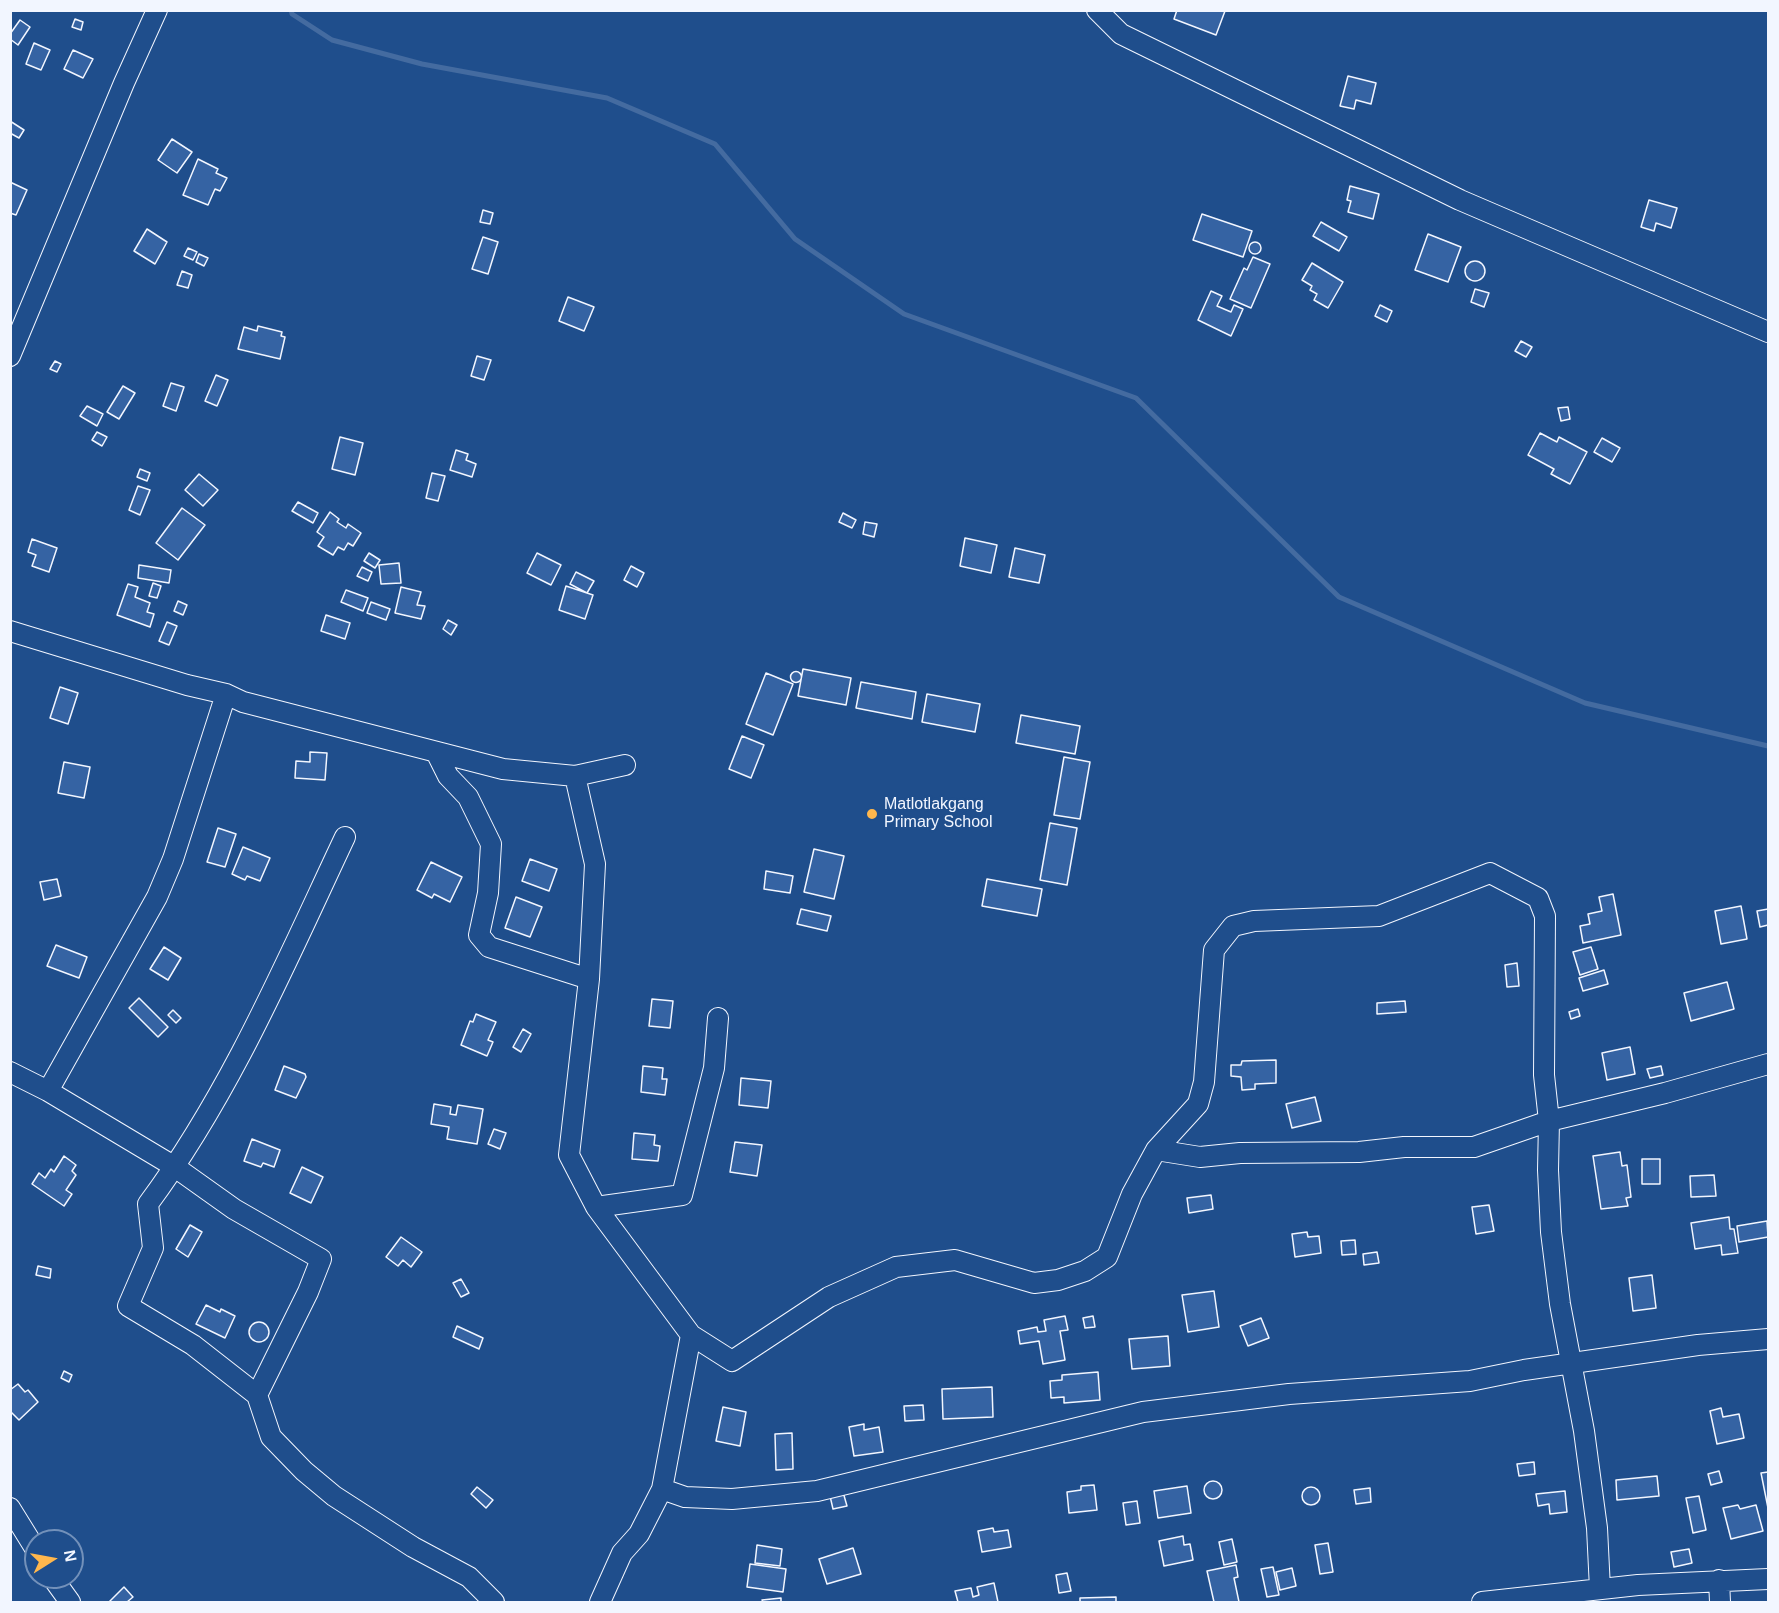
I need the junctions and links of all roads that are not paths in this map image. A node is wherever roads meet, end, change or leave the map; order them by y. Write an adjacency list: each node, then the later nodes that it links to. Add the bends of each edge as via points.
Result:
1 (157, 10): 4 (street)
2 (1096, 10): 3 (street, via 1121,34 1449,194)
3 (1768, 332)
4 (10, 356)
5 (10, 631): 6 (street)
6 (226, 694): 7 (street, via 243,702); 15 (street, via 158,897)
7 (436, 752): 9 (street, via 503,769); 11 (street, via 448,776 468,797 491,844 488,893 479,934 489,946)
8 (625, 765): 9 (street)
9 (575, 776): 11 (street, via 595,864)
10 (345, 837): 18 (street, via 229,1076)
11 (589, 979): 19 (street, via 569,1155)
12 (718, 1018): 19 (street, via 714,1068 682,1195)
13 (1768, 1064): 16 (street)
14 (10, 1072): 15 (street)
15 (48, 1091): 18 (street)
16 (1549, 1121): 17 (street, via 1474,1147 1200,1157); 17 (street, via 1544,1075 1545,916 1538,898 1490,873 1379,916 1254,921 1233,926 1214,950 1204,1082 1198,1104); 22 (street, via 1551,1232)
17 (1156, 1150): 20 (street, via 1132,1194 1107,1257 1084,1271 1034,1283 955,1260 896,1267 829,1297 732,1361)
18 (175, 1167): 23 (street, via 148,1204 153,1248 128,1306 193,1345); 23 (street, via 234,1209 321,1259)
19 (596, 1207): 20 (street)
20 (691, 1335): 24 (street)
21 (1768, 1340): 22 (street, via 1698,1345)
22 (1571, 1364): 24 (street, via 1470,1382 1289,1394 1143,1412 817,1491 732,1499 685,1497); 29 (street, via 1584,1431)
23 (257, 1395): 32 (street, via 271,1437 304,1472 334,1496 469,1577)
24 (662, 1489): 33 (street, via 639,1534 622,1553)
25 (10, 1508): 26 (street)
26 (24, 1531)
27 (1768, 1579): 28 (street)
28 (1719, 1580): 29 (street); 35 (street)
29 (1600, 1588): 34 (street)
30 (61, 1589): 31 (street)
31 (70, 1602)
32 (494, 1602)
33 (600, 1602)
34 (1482, 1602)
35 (1720, 1602)

